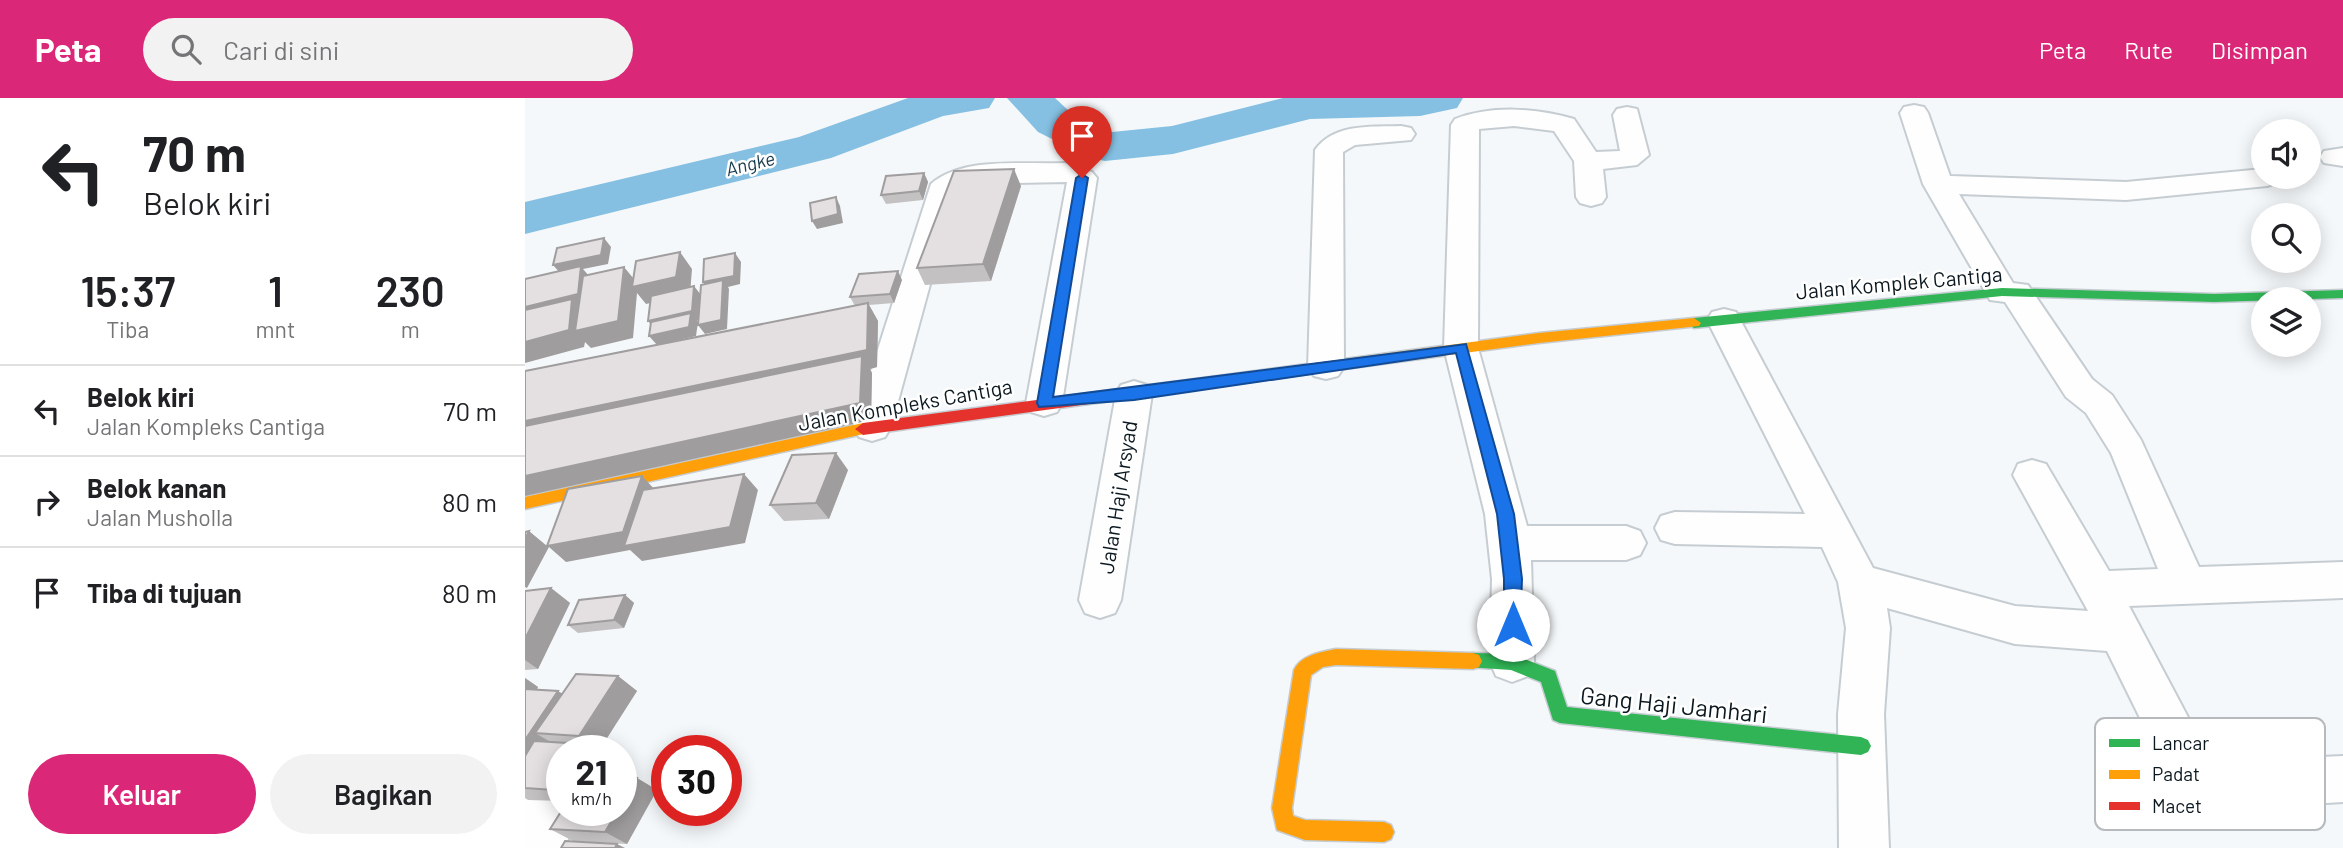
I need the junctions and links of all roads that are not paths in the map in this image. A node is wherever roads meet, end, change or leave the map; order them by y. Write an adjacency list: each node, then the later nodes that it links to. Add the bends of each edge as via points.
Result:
1 (1914, 113): 6 (street)
2 (1627, 115): 4 (street, via 1635,155)
3 (1401, 134): 14 (street, via 1352,138 1329,150)
4 (1588, 161): 7 (street); 13 (street, via 1569,131 1556,122 1482,119 1465,125)
5 (2251, 179): 6 (street, via 2126,191)
6 (1938, 184): 8 (street)
7 (1591, 197)
8 (2009, 292): 9 (street, Jalan Komplek Cantiga, via 2214,298); 12 (street, Jalan Komplek Cantiga); 26 (street, via 2079,388 2099,404 2128,450)
9 (2343, 295)
10 (906, 309): 11 (street); 16 (street, via 941,190 954,179 1065,172 1082,178); 17 (street)
11 (865, 317)
12 (1724, 320): 13 (street, Jalan Komplek Cantiga); 21 (street)
13 (1461, 348): 14 (street, Jalan Kompleks Cantiga); 22 (street)
14 (1326, 367): 15 (street, Jalan Kompleks Cantiga)
15 (1134, 394): 16 (street, Jalan Kompleks Cantiga); 28 (street, Jalan Haji Arsyad)
16 (1044, 403): 17 (street, Jalan Kompleks Cantiga)
17 (873, 427): 19 (street, Jalan Kompleks Cantiga)
18 (2032, 475): 27 (street)
19 (525, 503)
20 (1675, 528): 21 (street)
21 (1834, 531): 25 (street)
22 (1510, 543): 23 (street); 30 (street)
23 (1626, 543)
24 (2343, 580): 26 (street)
25 (1859, 582): 29 (street, via 2015,625); 32 (street, via 1868,628)
26 (2187, 587): 27 (street)
27 (2098, 589): 29 (street)
28 (1100, 600)
29 (2121, 633): 31 (street)
30 (1512, 662): 32 (street, Gang Haji Jamhari, via 1549,677 1556,706 1569,716); 36 (street, via 1336,657 1303,670 1282,808 1284,822 1305,830)
31 (2164, 718)
32 (1861, 746): 38 (street)
33 (2343, 779): 34 (street)
34 (2325, 780)
35 (525, 819): 37 (street, via 544,819 550,824)
36 (1384, 832)
37 (537, 848)
38 (1864, 848)

